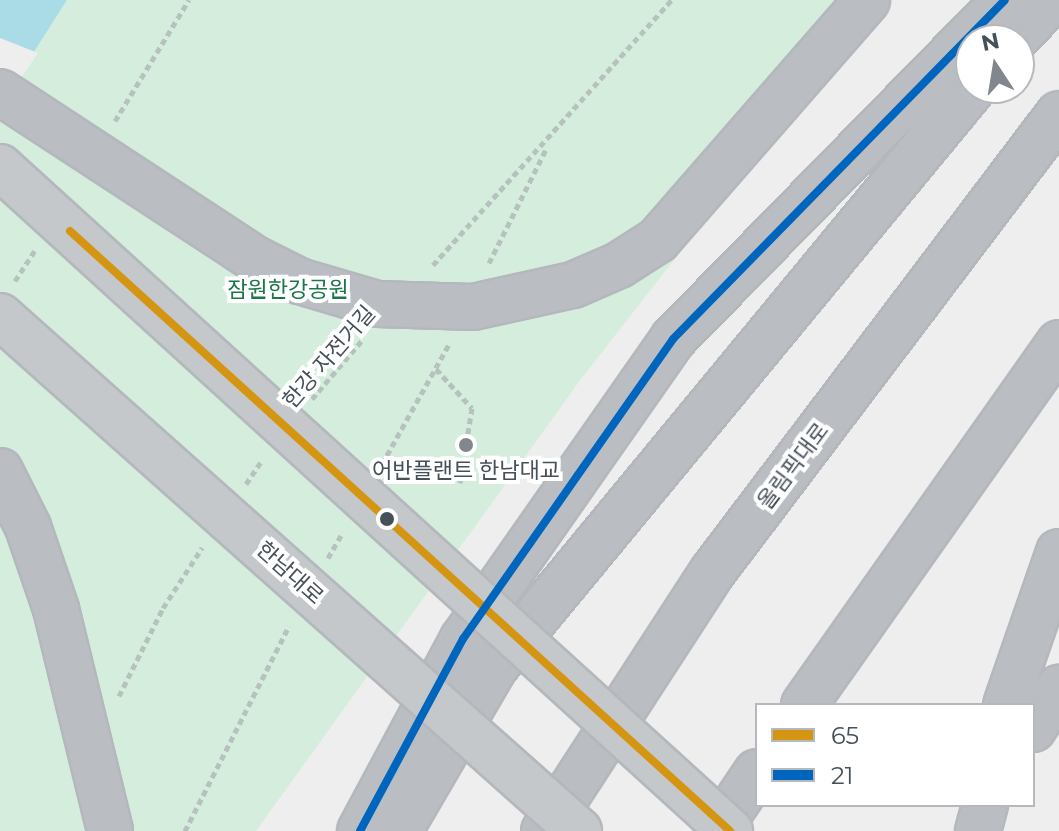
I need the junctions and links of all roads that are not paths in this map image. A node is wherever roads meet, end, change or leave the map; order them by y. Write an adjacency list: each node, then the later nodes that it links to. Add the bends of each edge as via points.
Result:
1 (867, 0): 5 (highway, bridge, via 658,240 573,285 473,307 377,304 299,281 257,260)
2 (1005, 0): 19 (highway, via 673,339 463,639)
3 (1052, 0): 4 (highway)
4 (1029, 24)
5 (0, 92)
6 (960, 104): 20 (highway, via 495,667)
7 (1059, 114): 21 (highway, 올림픽대로, via 713,571)
8 (0, 167): 24 (main road, bridge)
9 (0, 316): 22 (main road, 한남대로, bridge)
10 (1059, 343): 14 (highway)
11 (0, 471): 18 (highway, bridge, via 28,527 56,609)
12 (1059, 552): 15 (highway)
13 (1059, 688): 16 (highway)
14 (805, 703)
15 (1007, 703)
16 (1035, 726)
17 (755, 775): 23 (highway)
18 (110, 831)
19 (360, 831)
20 (399, 831)
21 (544, 831)
22 (579, 831)
23 (717, 831)
24 (730, 831)

